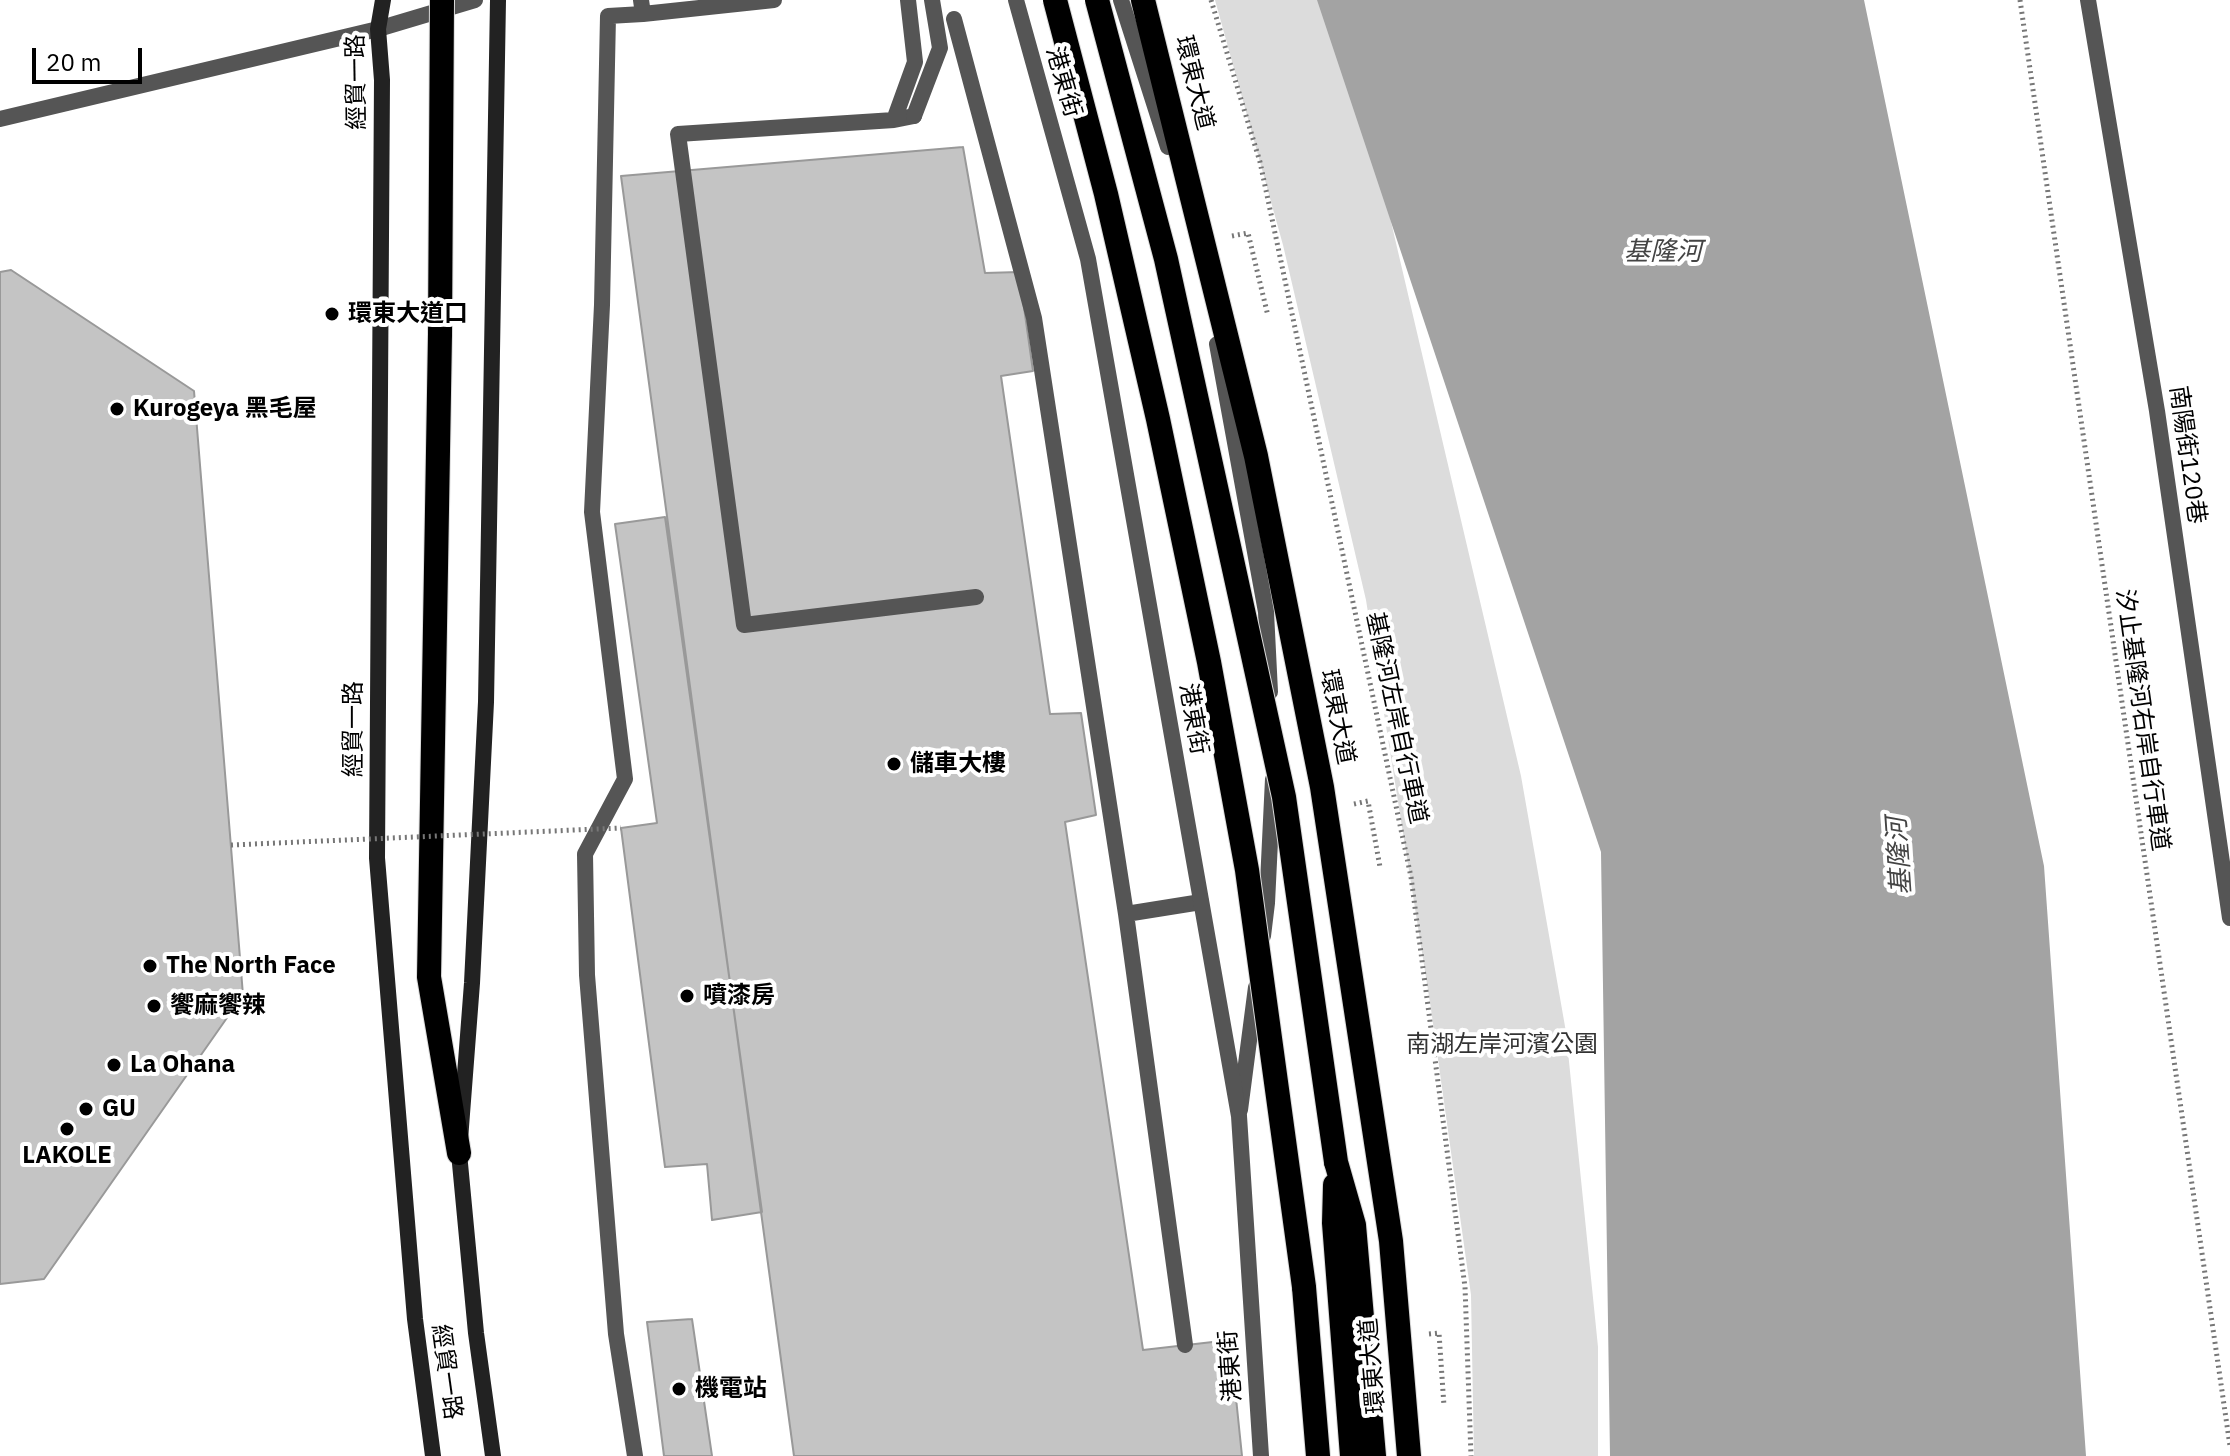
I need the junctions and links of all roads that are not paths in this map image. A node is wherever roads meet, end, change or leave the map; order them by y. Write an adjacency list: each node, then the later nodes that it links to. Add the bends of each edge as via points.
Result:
1 (383, 0): 16 (street, 經貿一路)
2 (442, 0): 24 (highway, bridge, via 429,977)
3 (475, 0): 16 (street)
4 (498, 0): 24 (street, 經貿一路, via 486,702)
5 (774, 0): 14 (street)
6 (908, 0): 17 (street, via 915,62)
7 (932, 0): 17 (street, bridge, via 940,48 914,116)
8 (1016, 0): 20 (street, 港東街, via 1088,259)
9 (1055, 0): 31 (highway, bridge, via 1158,419 1247,870 1304,1287)
10 (1097, 0): 25 (highway, bridge, via 1166,259 1284,797)
11 (1121, 0): 23 (street, via 1189,215 1266,612 1273,782 1267,903)
12 (1143, 0): 34 (highway, 環東大道, via 1256,456 1322,787 1391,1241)
13 (2088, 0): 22 (street, 南陽街120巷, via 2157,411)
14 (642, 7): 29 (street, via 608,16 592,512 625,779 585,854 587,975 613,1303)
15 (954, 19): 21 (street, via 1034,318)
16 (378, 29): 18 (street); 27 (street, 經貿一路, via 382,80 377,858 415,1319)
17 (896, 112): 19 (street, via 678,134 744,625)
18 (0, 119)
19 (976, 597)
20 (1201, 902): 21 (street); 23 (street, 港東街)
21 (1126, 914): 26 (street)
22 (2230, 918)
23 (1239, 1116): 30 (street, 港東街)
24 (459, 1153): 28 (street, 經貿一路)
25 (1336, 1162): 32 (highway, via 1334,1223); 33 (highway, via 1354,1225)
26 (1185, 1345)
27 (433, 1456)
28 (493, 1456)
29 (635, 1456)
30 (1261, 1456)
31 (1318, 1456)
32 (1352, 1456)
33 (1374, 1456)
34 (1409, 1456)

